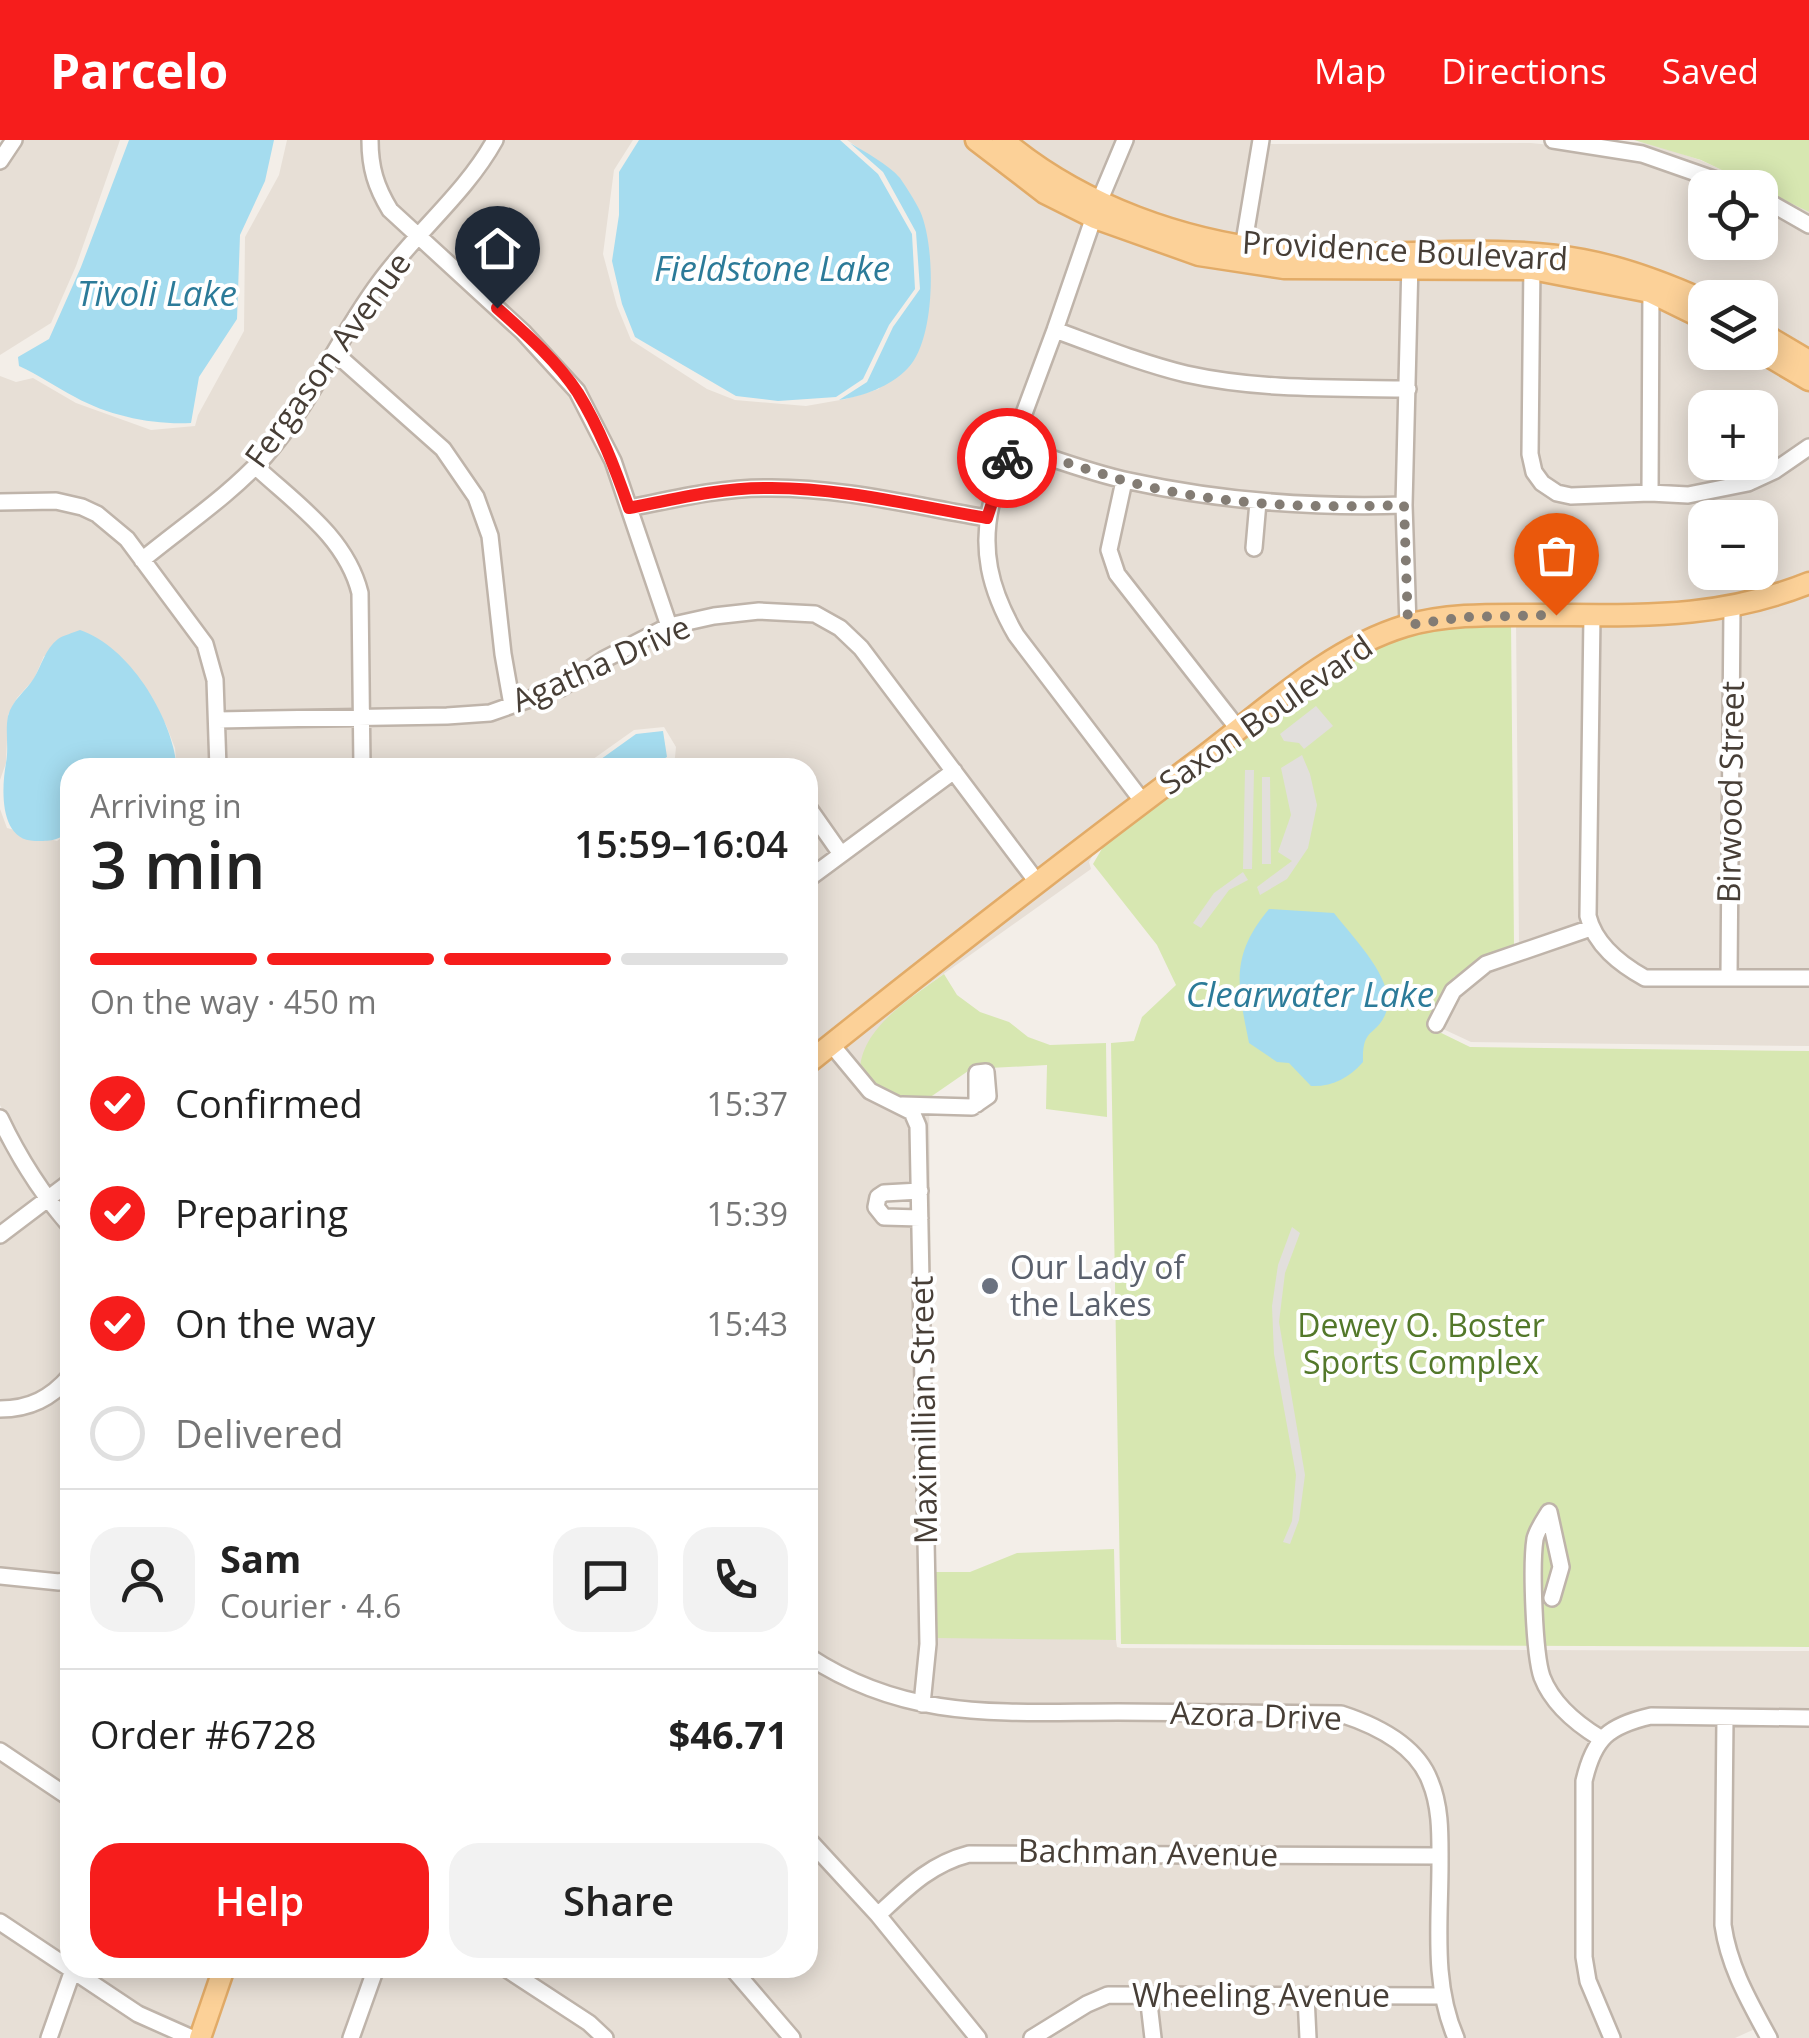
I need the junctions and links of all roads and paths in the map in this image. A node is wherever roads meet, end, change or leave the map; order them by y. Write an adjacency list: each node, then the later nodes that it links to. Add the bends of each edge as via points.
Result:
1 (14, 140): 9 (street)
2 (370, 140): 14 (street, via 376,187)
3 (495, 140): 14 (street, Fergason Avenue)
4 (976, 140): 12 (main road, Providence Boulevard, via 1046,193)
5 (1003, 140): 12 (main road, Providence Boulevard)
6 (1124, 140): 12 (street)
7 (1261, 140): 15 (street)
8 (1552, 140): 10 (street, via 1642,154)
9 (0, 161)
10 (1688, 170)
11 (1778, 207): 13 (street)
12 (1097, 210): 15 (main road, Providence Boulevard, via 1199,254); 21 (street)
13 (1809, 224)
14 (419, 236): 23 (street, Fergason Avenue, via 379,282); 36 (street, via 576,391)
15 (1242, 253): 16 (main road, Providence Boulevard, via 1284,268)
16 (1410, 260): 17 (main road, Providence Boulevard); 27 (street)
17 (1532, 262): 18 (main road, Providence Boulevard); 32 (street, via 1534,472 1571,496)
18 (1651, 284): 19 (main road, Providence Boulevard); 20 (main road, Providence Boulevard); 32 (street)
19 (1688, 296)
20 (1688, 308)
21 (1056, 330): 27 (street, via 1188,374 1278,386); 28 (street)
22 (1778, 343): 24 (main road)
23 (335, 352): 30 (street, Fergason Avenue); 45 (street, via 443,448 476,497 493,552)
24 (1809, 361)
25 (1778, 362): 26 (main road)
26 (1809, 380)
27 (1408, 388): 35 (street)
28 (1012, 446): 31 (street); 37 (street)
29 (1809, 447): 32 (street, via 1774,471 1722,491)
30 (255, 466): 39 (street, Fergason Avenue); 46 (street, via 330,535 355,572)
31 (1124, 480): 34 (street); 48 (street, via 1109,550 1117,574)
32 (1650, 493)
33 (0, 502): 39 (street, via 56,501 82,508 115,528)
34 (1258, 502): 35 (street); 38 (street)
35 (1404, 505): 43 (street)
36 (629, 508): 37 (street, via 769,488); 44 (street)
37 (987, 518): 52 (street, via 985,558 1000,609)
38 (1254, 548)
39 (142, 560): 47 (street, via 206,644)
40 (1809, 582): 41 (main road, Saxon Boulevard)
41 (1732, 608): 42 (main road, Saxon Boulevard); 58 (street, Birwood Street)
42 (1592, 615): 43 (main road, Saxon Boulevard); 57 (street)
43 (1408, 625): 48 (main road, Saxon Boulevard, via 1342,655)
44 (669, 626): 45 (street, Agatha Drive, via 561,688); 51 (street, Agatha Drive, via 759,612 814,614 861,648)
45 (512, 705): 46 (street, Agatha Drive, via 448,716)
46 (360, 717): 47 (street, Agatha Drive); 50 (street)
47 (218, 720): 49 (street)
48 (1239, 730): 52 (main road, Saxon Boulevard)
49 (218, 758)
50 (362, 758)
51 (954, 771): 54 (street); 56 (street, Agatha Drive)
52 (1143, 802): 56 (main road, Saxon Boulevard)
53 (818, 822): 54 (street)
54 (840, 854): 55 (street)
55 (818, 872)
56 (1037, 882): 61 (main road, Saxon Boulevard)
57 (1591, 928): 58 (street, via 1623,966 1645,978); 60 (street, via 1486,964 1453,992)
58 (1729, 976): 59 (street)
59 (1809, 978)
60 (1436, 1024)
61 (832, 1044): 62 (main road, Saxon Boulevard); 64 (street, via 870,1090)
62 (818, 1055)
63 (977, 1104): 64 (street)
64 (902, 1105): 67 (street, Maximillian Street, via 915,1117)
65 (0, 1118): 68 (street)
66 (60, 1189): 68 (street)
67 (920, 1191): 70 (street, Maximillian Street); 70 (street, via 884,1193 876,1207 884,1216)
68 (46, 1199): 69 (street); 71 (street)
69 (60, 1215)
70 (920, 1218): 78 (street, Maximillian Street, via 928,1644)
71 (0, 1235)
72 (60, 1387): 73 (street, via 38,1403)
73 (0, 1409)
74 (0, 1576): 75 (street)
75 (60, 1582)
76 (1552, 1598): 81 (street, via 1560,1567 1549,1512 1536,1536 1542,1678 1567,1712)
77 (818, 1662): 78 (street, Azora Drive, via 880,1694)
78 (922, 1704): 85 (street, Azora Drive, via 996,1712 1341,1714 1379,1727 1419,1763 1440,1818)
79 (1725, 1718): 80 (street); 81 (street, via 1651,1716); 98 (street, via 1723,1925 1740,1985)
80 (1809, 1718)
81 (1600, 1738): 110 (street, via 1584,1781 1584,1957)
82 (0, 1752): 83 (street)
83 (60, 1791)
84 (818, 1850): 86 (street)
85 (1440, 1856): 86 (street, Bachman Avenue, via 980,1853 933,1868); 97 (street, Azora Drive)
86 (878, 1915): 105 (street)
87 (0, 1922): 88 (street)
88 (60, 1961)
89 (70, 1978): 99 (street)
90 (85, 1978): 100 (street, via 138,2014)
91 (221, 1978): 101 (main road)
92 (372, 1978): 102 (street)
93 (520, 1978): 103 (street)
94 (741, 1978): 104 (street)
95 (1148, 1994): 96 (street, Wheeling Avenue); 106 (street, Wheeling Avenue, via 1108,1995); 107 (street)
96 (1306, 1996): 97 (street, Wheeling Avenue); 108 (street)
97 (1441, 1996): 109 (street, Azora Drive)
98 (1767, 2034): 111 (street)
99 (49, 2038)
100 (192, 2038)
101 (200, 2038)
102 (351, 2038)
103 (605, 2038)
104 (792, 2038)
105 (978, 2038)
106 (1032, 2038)
107 (1153, 2038)
108 (1308, 2038)
109 (1456, 2038)
110 (1612, 2038)
111 (1748, 2038)

